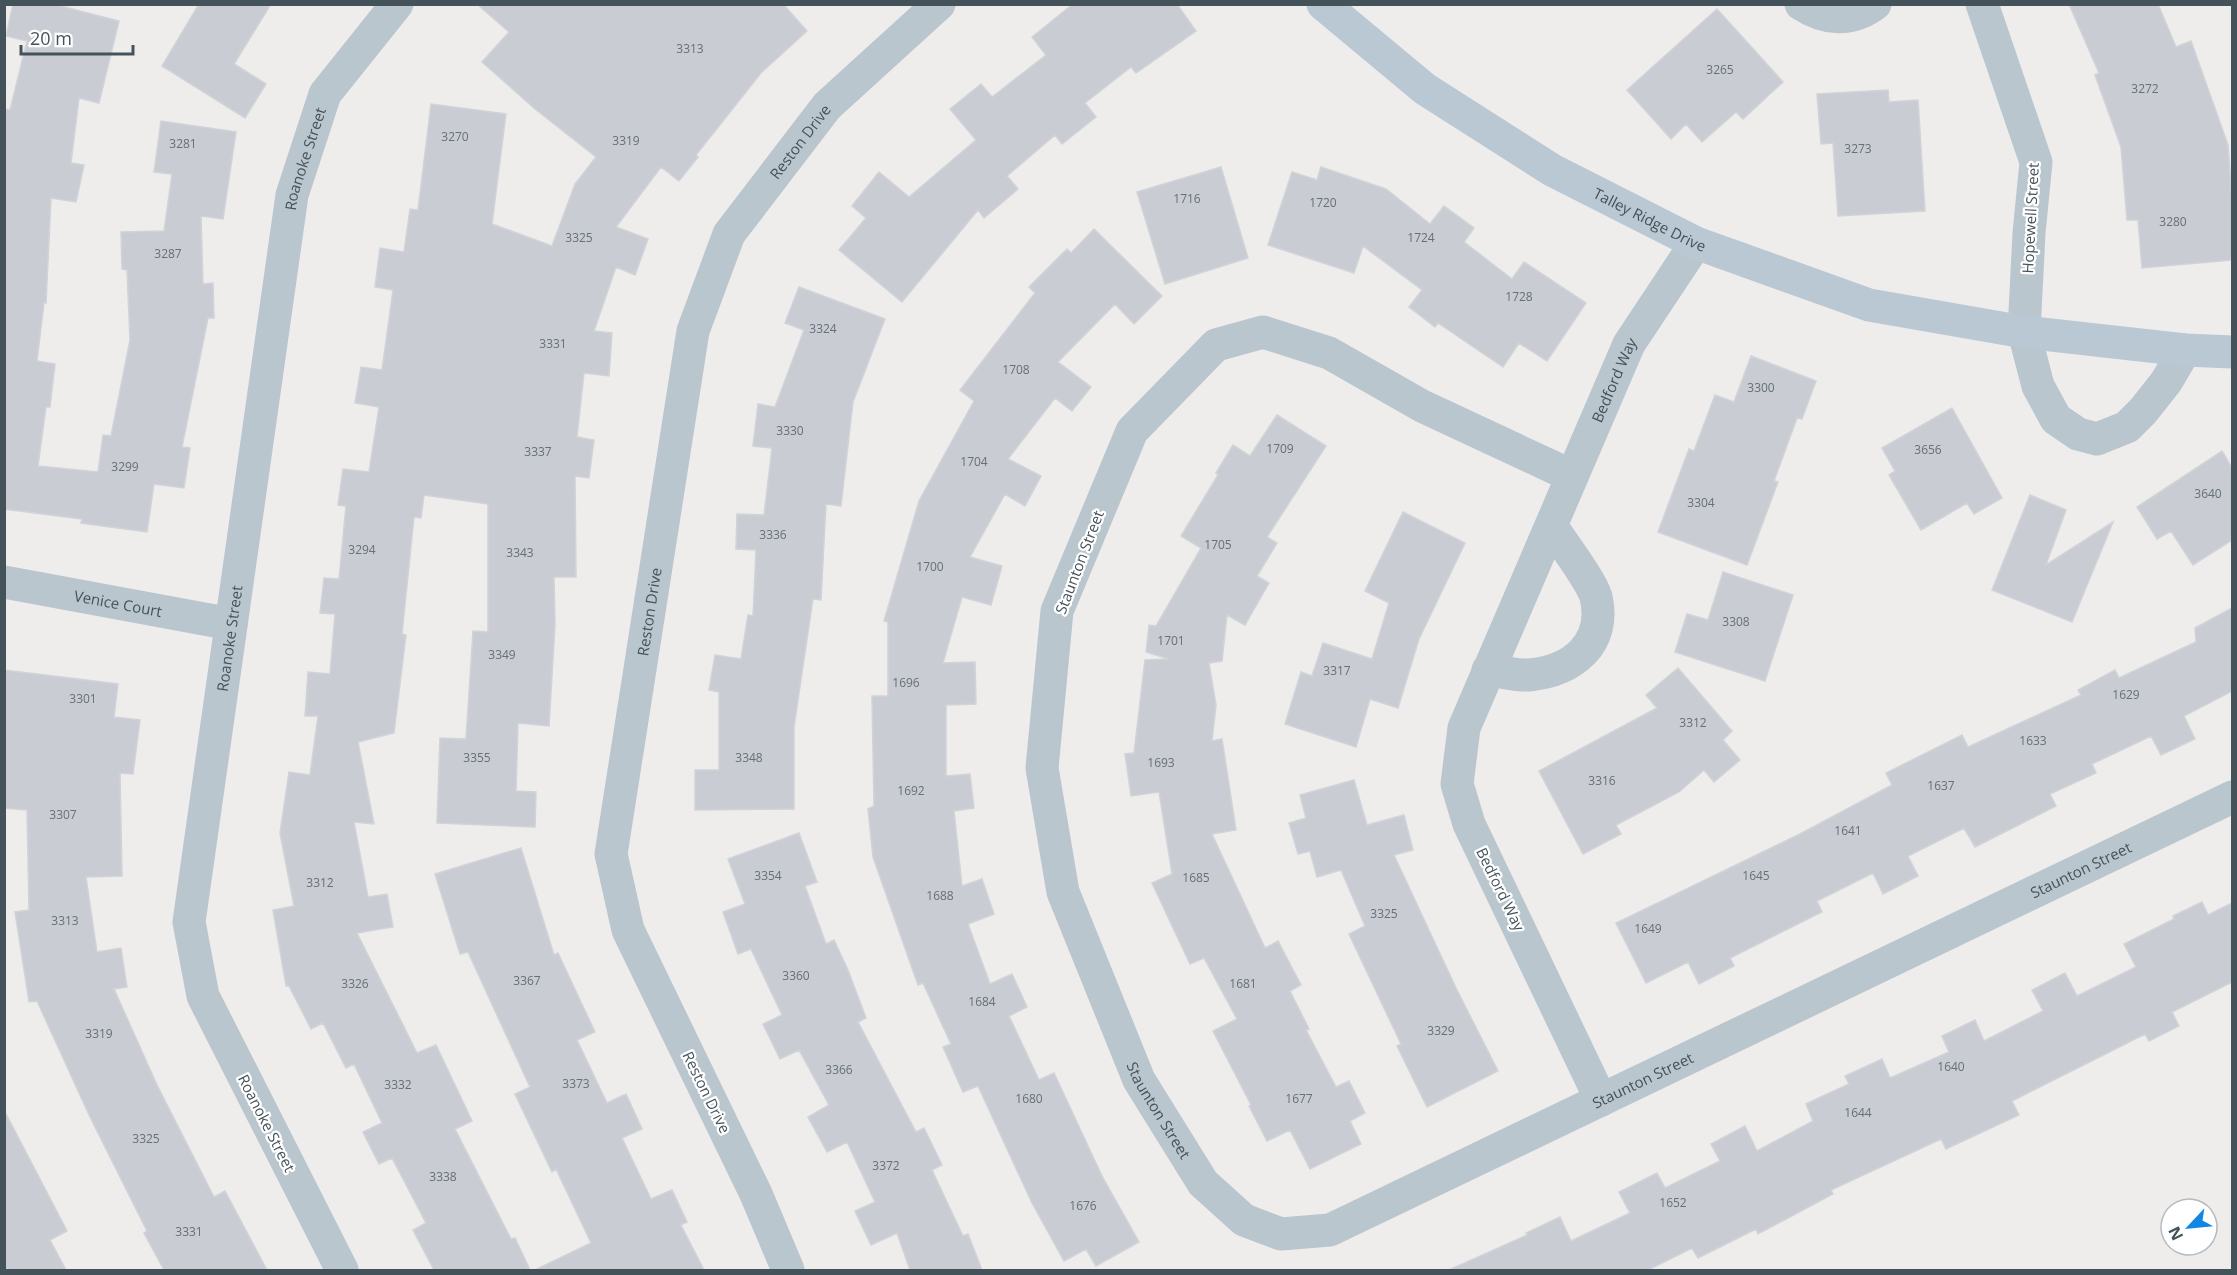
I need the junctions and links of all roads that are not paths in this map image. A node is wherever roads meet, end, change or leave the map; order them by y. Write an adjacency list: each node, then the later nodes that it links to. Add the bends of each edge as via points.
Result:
1 (397, 4): 14 (street, Roanoke Street, via 325,94 292,195)
2 (939, 4): 19 (street, Reston Drive, via 827,106 729,234 693,331 611,854 628,930 756,1194)
3 (1323, 4): 7 (street, Talley Ridge Drive, via 1425,90 1552,170)
4 (1802, 4): 5 (street, via 1816,14 1842,18)
5 (1875, 4)
6 (1982, 4): 8 (street, Hopewell Street, via 2036,162)
7 (1696, 243): 8 (street, Talley Ridge Drive, via 1869,305); 11 (street, Bedford Way, via 1629,344)
8 (2024, 332): 9 (street, Talley Ridge Drive); 9 (street, via 2038,386 2056,419 2078,434 2097,439 2127,427 2143,411)
9 (2185, 350): 10 (street, Talley Ridge Drive)
10 (2232, 352)
11 (1572, 476): 12 (street, Bedford Way); 17 (street, Staunton Street, via 1422,406 1329,353 1263,332 1216,345 1132,431 1057,611 1042,768 1063,892 1139,1080 1203,1183 1244,1220 1281,1234 1330,1230)
12 (1552, 527): 15 (street, Bedford Way); 15 (street, via 1596,596 1598,624 1588,649 1568,665 1528,675)
13 (4, 582): 14 (street, Venice Court)
14 (231, 624): 18 (street, Roanoke Street, via 189,922 203,996)
15 (1488, 670): 17 (street, Bedford Way, via 1464,728 1457,784 1469,824)
16 (2232, 797): 17 (street, Staunton Street)
17 (1601, 1100)
18 (342, 1270)
19 (788, 1270)

